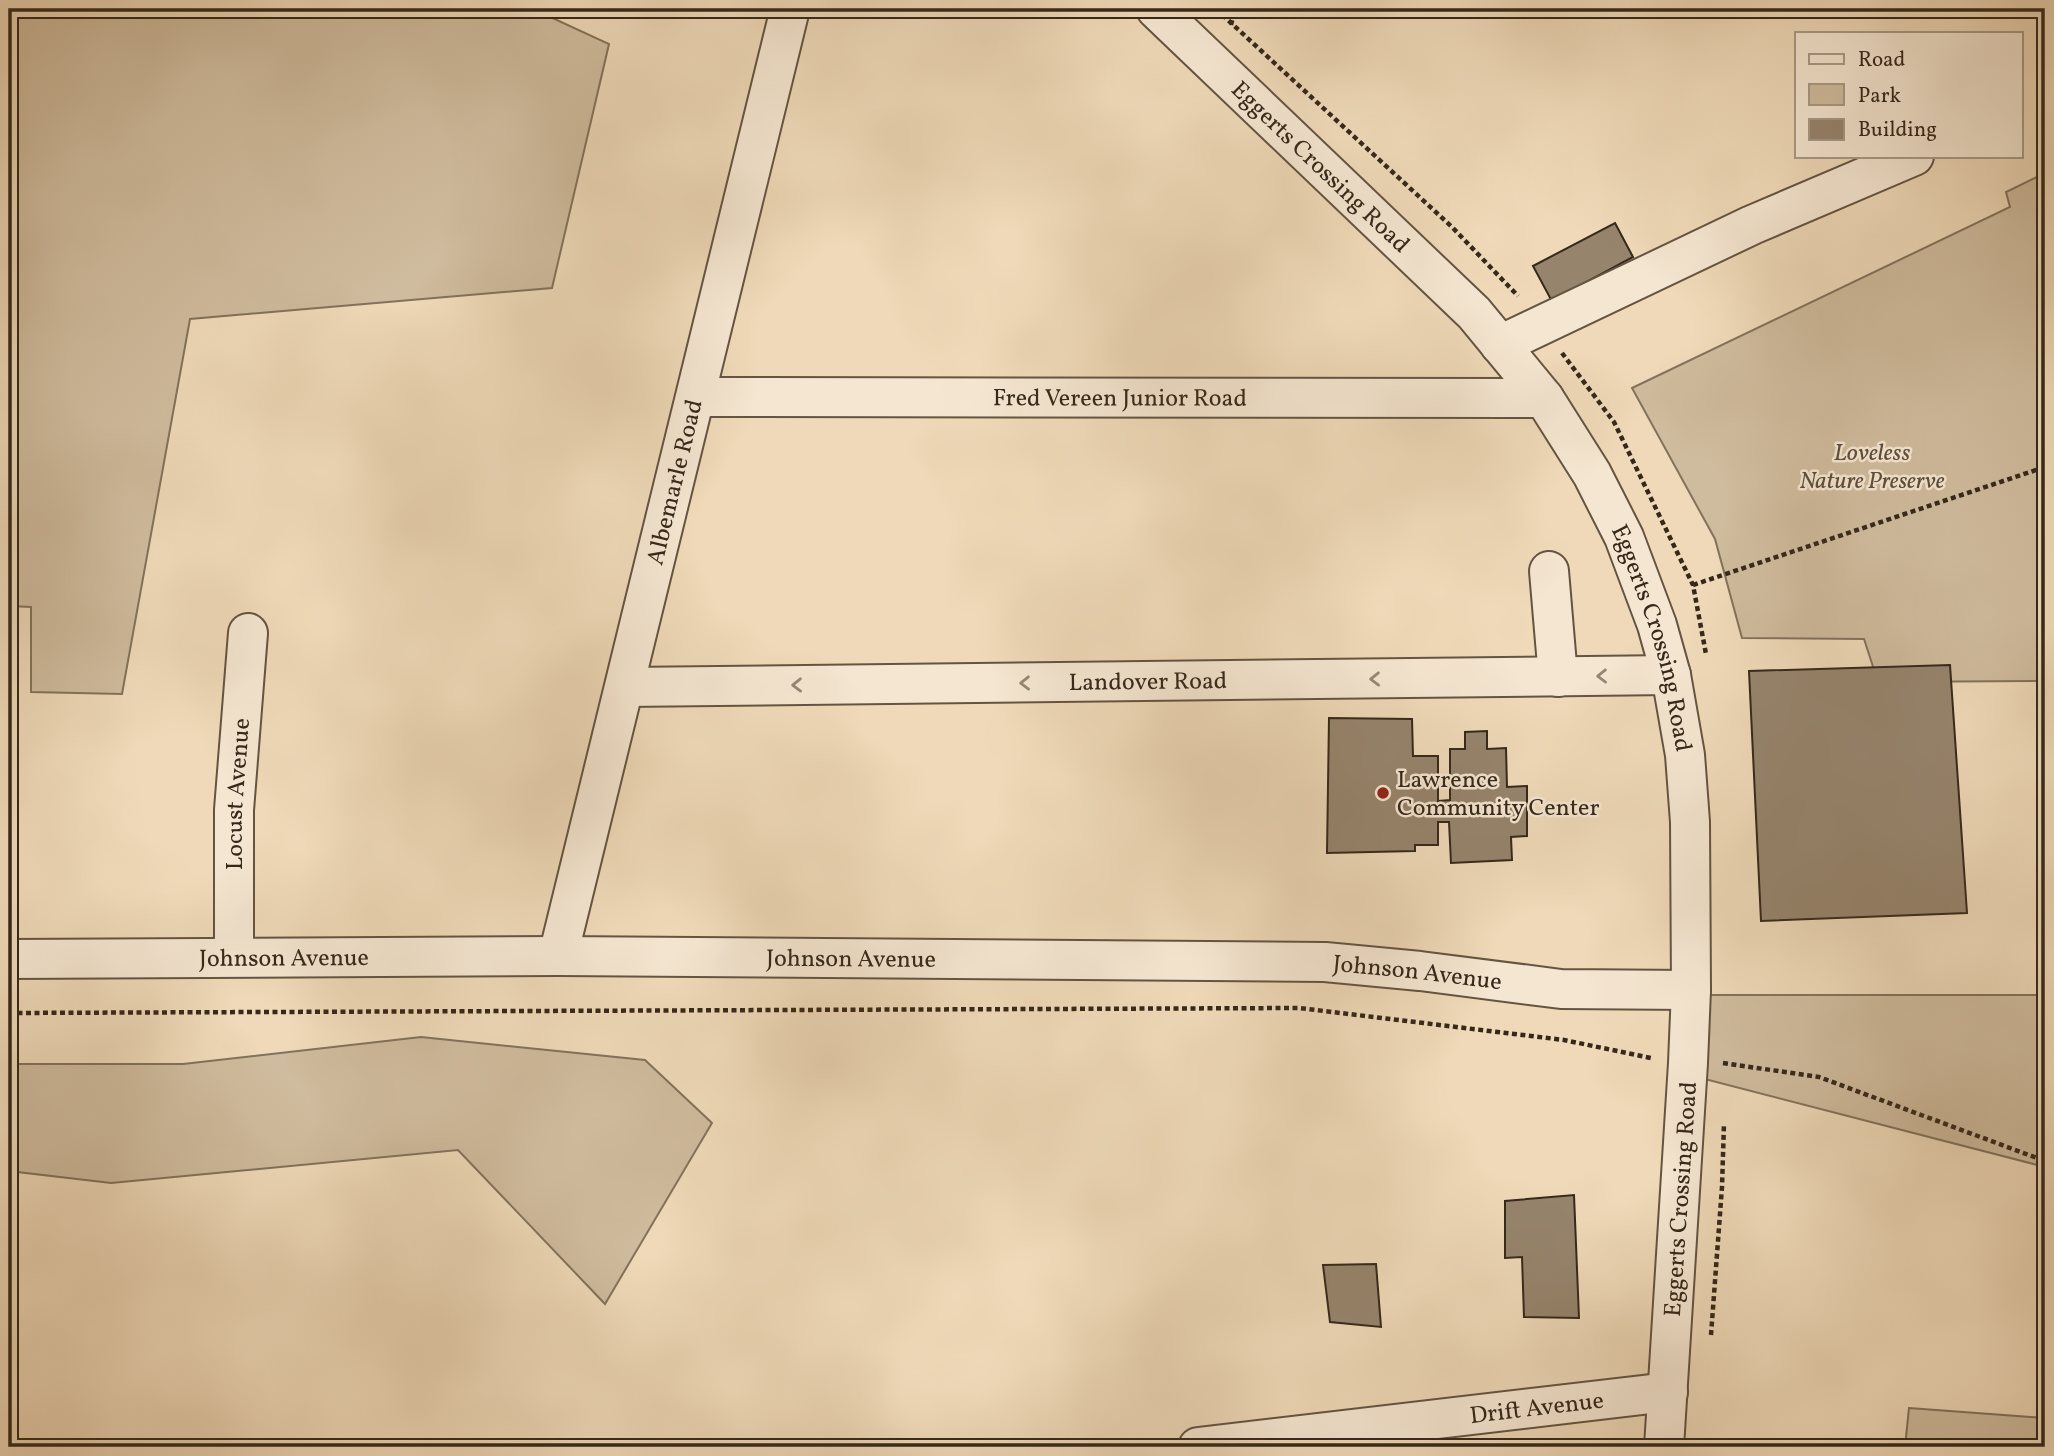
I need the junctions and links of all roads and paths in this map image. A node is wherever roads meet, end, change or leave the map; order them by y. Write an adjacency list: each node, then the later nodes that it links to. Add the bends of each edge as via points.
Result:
1 (790, 9): 5 (street, Albemarle Road)
2 (1178, 17): 4 (street, Eggerts Crossing Road, via 1474,313)
3 (1909, 158): 4 (street, via 1715,242)
4 (1500, 345): 6 (street, Eggerts Crossing Road)
5 (696, 397): 6 (street, Fred Vereen Junior Road); 13 (street, Albemarle Road)
6 (1544, 398): 11 (street, Eggerts Crossing Road, via 1592,474 1624,537)
7 (2045, 467): 9 (path)
8 (1549, 572): 12 (street)
9 (1693, 585)
10 (248, 633): 15 (street, Locust Avenue, via 234,810)
11 (1671, 676): 12 (street, Landover Road, one-way to 12); 17 (street, Eggerts Crossing Road, via 1685,755 1690,822)
12 (1558, 677): 13 (street, Landover Road, one-way to 13)
13 (625, 687): 14 (street, Albemarle Road)
14 (558, 956): 15 (street, Johnson Avenue); 17 (street, Johnson Avenue, via 1325,962 1561,989)
15 (234, 957): 16 (street, Johnson Avenue)
16 (9, 960)
17 (1691, 990): 19 (street, Eggerts Crossing Road)
18 (9, 1013): 19 (path, via 1299,1009 1564,1040)
19 (1689, 1063): 20 (path, via 1726,1063 1819,1077); 21 (street, Eggerts Crossing Road)
20 (2045, 1161)
21 (1668, 1392): 22 (street, Drift Avenue); 23 (street, Eggerts Crossing Road)
22 (1198, 1447)
23 (1664, 1447)

